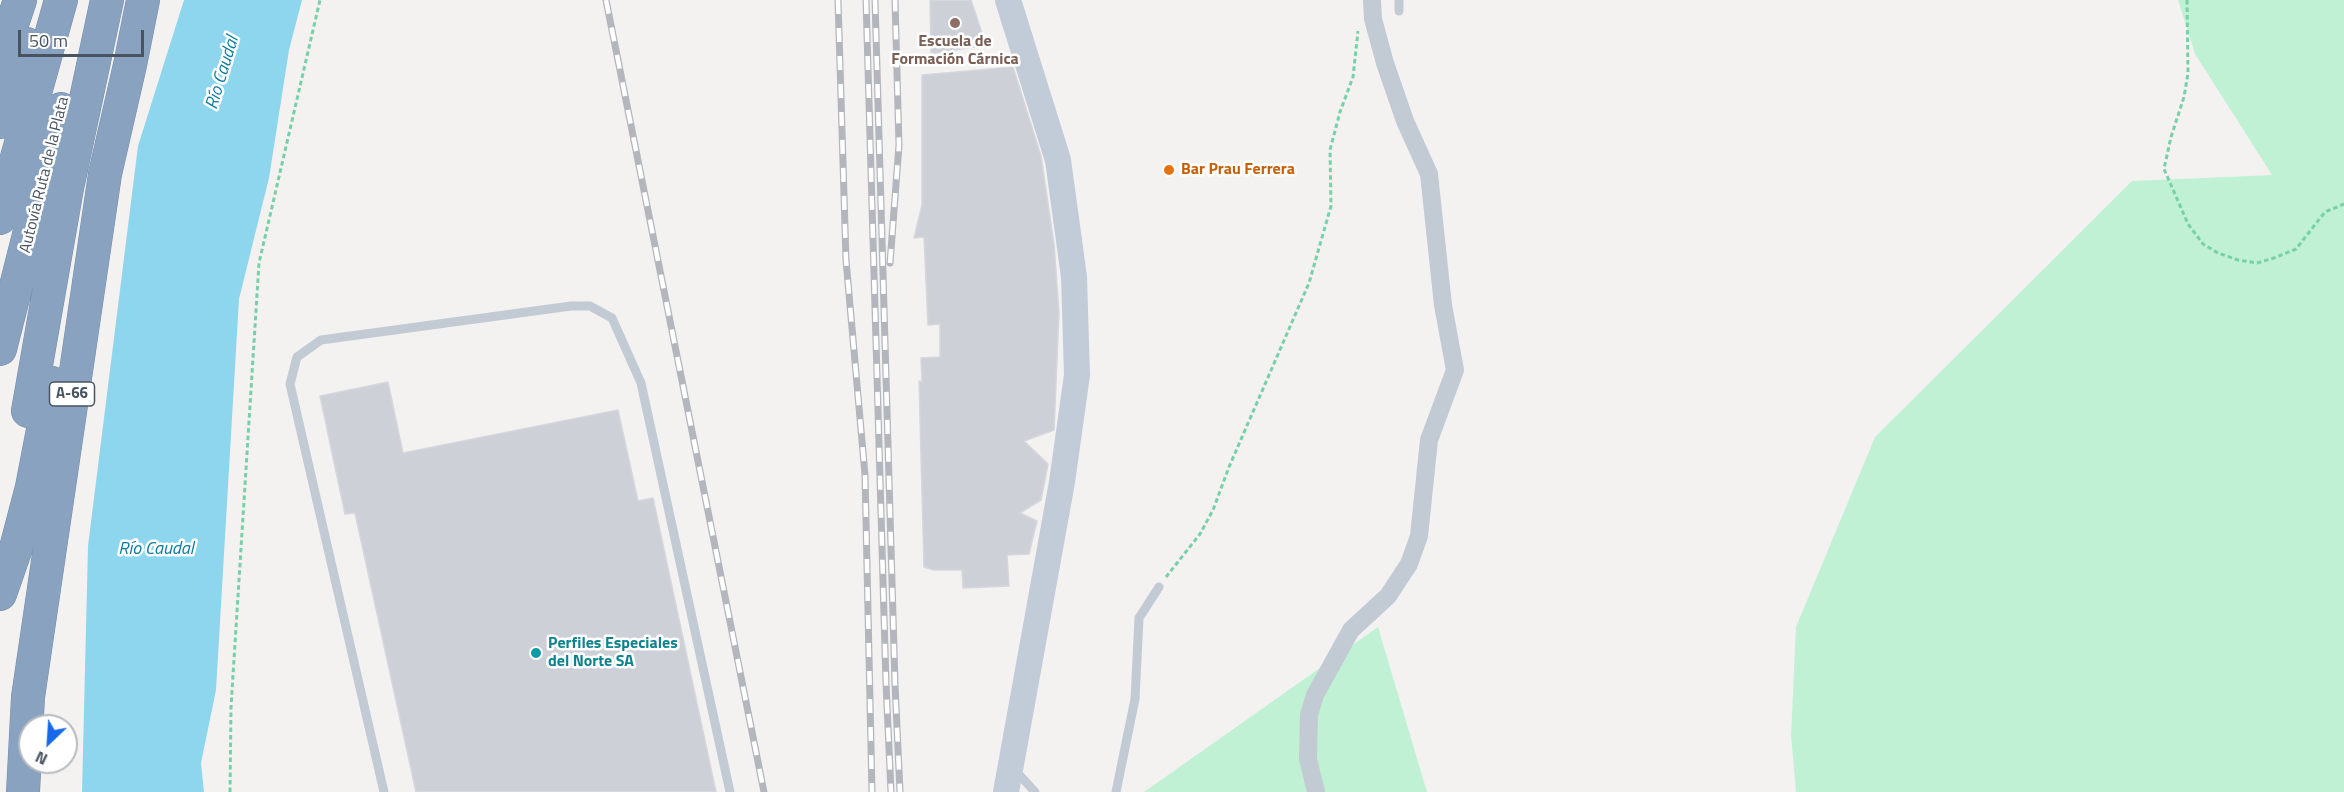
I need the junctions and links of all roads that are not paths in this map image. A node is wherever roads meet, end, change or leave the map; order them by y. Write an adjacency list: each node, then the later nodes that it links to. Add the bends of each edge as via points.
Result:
1 (4, 0): 12 (highway)
2 (20, 0): 14 (highway)
3 (42, 0): 15 (highway)
4 (61, 0): 16 (highway, Autovía Ruta de la Plata)
5 (88, 0): 17 (highway, Autovía Ruta de la Plata)
6 (107, 0): 18 (highway, via 67,188)
7 (133, 0): 18 (highway, via 87,194 32,487)
8 (143, 0): 22 (highway, A-66, via 105,174 28,697)
9 (1008, 0): 21 (street, via 1058,160 1074,277 1077,375 1062,482)
10 (1372, 0): 28 (street, via 1385,63 1405,122 1429,174 1443,305 1455,370 1429,440 1419,536 1409,564 1388,596 1351,630 1315,695 1309,715 1308,759)
11 (1399, 0): 13 (lane)
12 (0, 10)
13 (1399, 11)
14 (0, 60)
15 (0, 123)
16 (0, 218)
17 (0, 349)
18 (7, 551): 20 (highway)
19 (1159, 587): 27 (lane, via 1139,618 1135,699)
20 (0, 594)
21 (1011, 765): 25 (street); 26 (lane)
22 (23, 792)
23 (384, 792): 24 (lane, via 290,384 297,357 321,340 571,306 590,306 612,318 641,383)
24 (730, 792)
25 (1006, 792)
26 (1035, 792)
27 (1116, 792)
28 (1316, 792)

